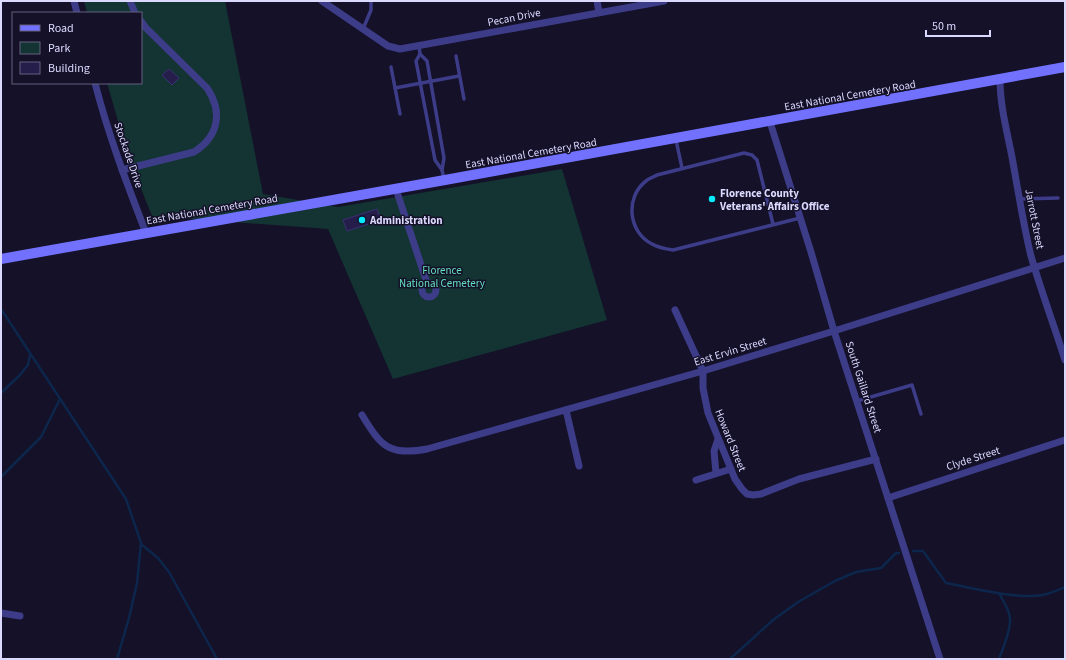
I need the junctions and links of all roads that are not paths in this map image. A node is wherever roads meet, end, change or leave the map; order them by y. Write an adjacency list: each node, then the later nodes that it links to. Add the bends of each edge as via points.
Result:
1 (74, 1): 7 (street)
2 (130, 1): 8 (street)
3 (322, 1): 11 (street, Pecan Drive)
4 (371, 1): 11 (lane, via 371,10)
5 (597, 1): 9 (street)
6 (664, 1): 9 (street, Pecan Drive)
7 (77, 12)
8 (135, 12)
9 (599, 12): 12 (street, Pecan Drive)
10 (142, 22): 27 (street, via 207,88 217,109 217,121 204,146 194,152)
11 (363, 29): 12 (street, Pecan Drive, via 394,48)
12 (420, 50): 18 (lane, via 427,61); 19 (lane, via 416,61)
13 (456, 56): 16 (lane)
14 (392, 67): 21 (lane)
15 (1065, 67): 17 (street, East National Cemetery Road)
16 (459, 76): 18 (lane); 22 (lane)
17 (1000, 79): 24 (street, East National Cemetery Road); 32 (street, Jarrott Street, via 1002,112)
18 (431, 81): 19 (lane); 28 (lane, via 444,158)
19 (420, 83): 21 (lane); 28 (lane, via 435,160)
20 (95, 84): 27 (street, Stockade Drive)
21 (395, 88): 23 (lane)
22 (464, 99)
23 (400, 114)
24 (770, 122): 25 (street, East National Cemetery Road); 33 (street, South Gaillard Street)
25 (676, 138): 26 (lane); 29 (street, East National Cemetery Road)
26 (682, 168): 34 (lane, via 744,152 752,154 758,160); 34 (lane, via 657,175 646,181 637,191 632,211 634,221 637,231 651,244 673,250)
27 (122, 170): 35 (street, Stockade Drive)
28 (442, 170): 29 (lane)
29 (445, 180): 30 (street, East National Cemetery Road)
30 (396, 189): 35 (street, East National Cemetery Road); 39 (street)
31 (1058, 198): 32 (lane)
32 (1020, 200): 38 (street, Jarrott Street)
33 (800, 218): 34 (lane); 41 (street, South Gaillard Street)
34 (773, 224)
35 (146, 233): 37 (street, East National Cemetery Road)
36 (1065, 258): 38 (street, East Ervin Street)
37 (1, 259)
38 (1035, 267): 41 (street, East Ervin Street); 42 (street, Jarrott Street)
39 (427, 283)
40 (675, 310): 43 (street, Howard Street)
41 (834, 331): 43 (street, East Ervin Street); 44 (street, South Gaillard Street)
42 (1065, 360)
43 (703, 371): 45 (street, East Ervin Street); 48 (street, Howard Street, via 708,414)
44 (857, 401): 46 (lane, via 912,385); 50 (street, South Gaillard Street)
45 (566, 410): 47 (street, East Ervin Street, via 426,449 402,452 384,445); 51 (street)
46 (921, 414)
47 (362, 415)
48 (718, 439): 52 (street, Howard Street); 53 (street, via 714,451)
49 (1065, 440): 55 (street, Clyde Street)
50 (876, 459): 52 (street, Howard Street, via 799,479 753,495 742,490); 55 (street, South Gaillard Street)
51 (580, 466)
52 (731, 469): 53 (street)
53 (716, 473): 54 (street)
54 (696, 480)
55 (888, 498): 58 (street, South Gaillard Street)
56 (1, 613): 57 (street)
57 (20, 616)
58 (940, 659)

